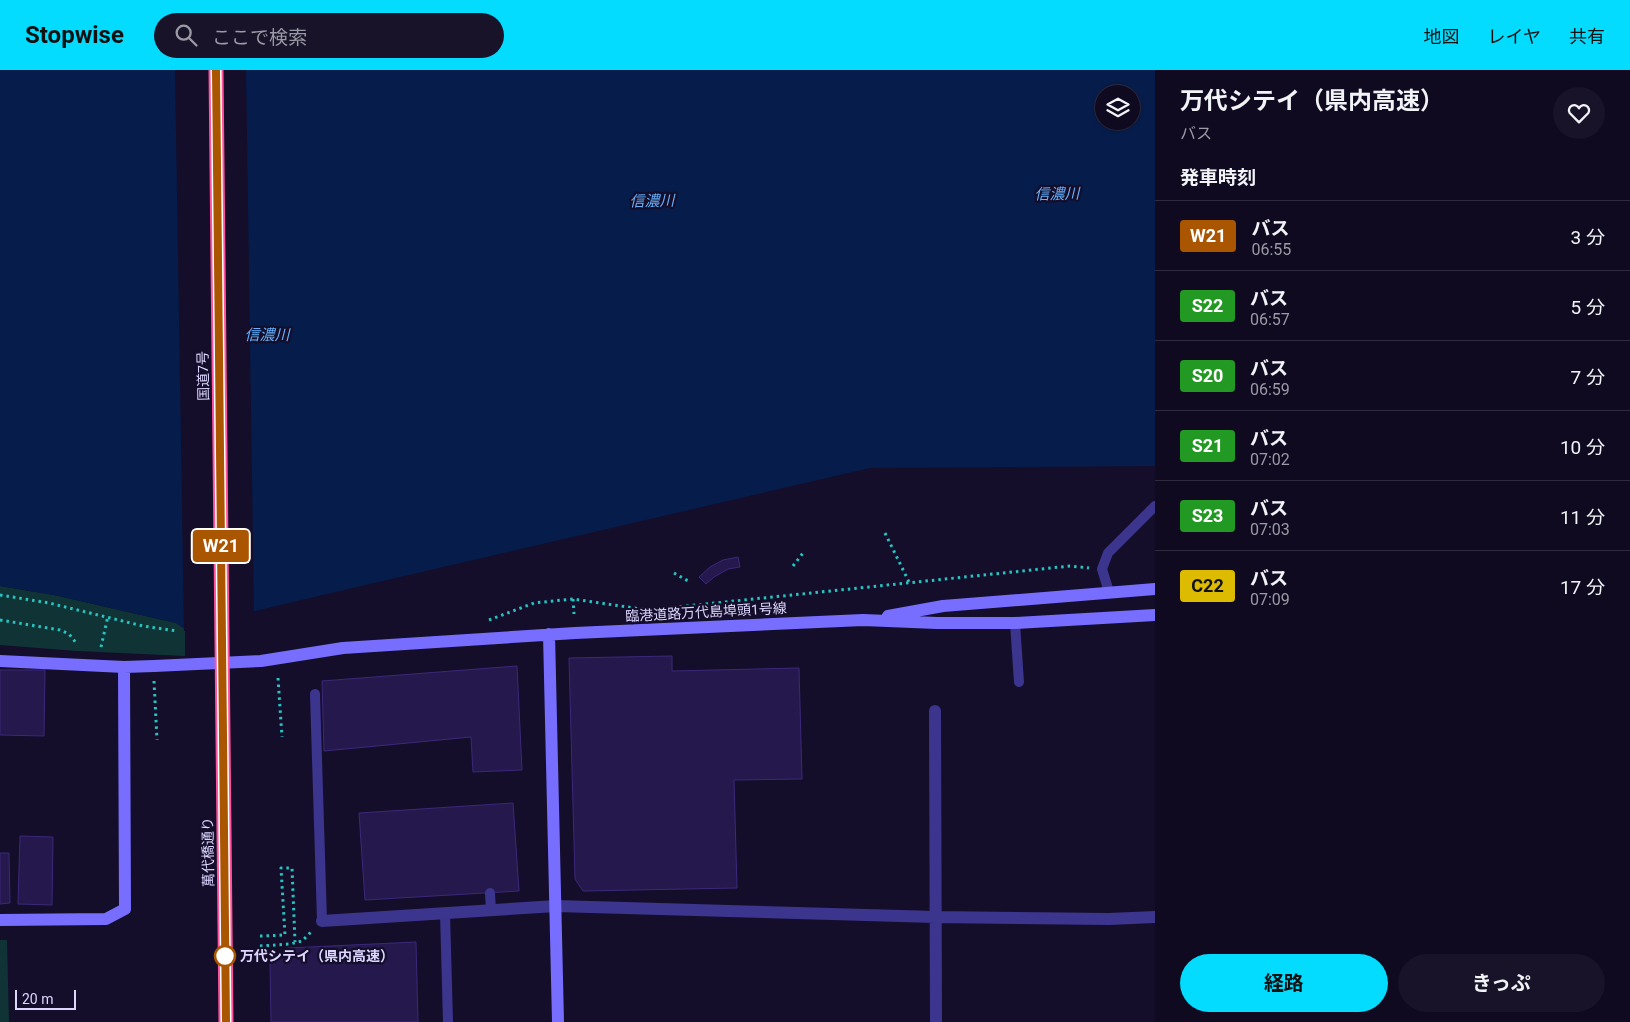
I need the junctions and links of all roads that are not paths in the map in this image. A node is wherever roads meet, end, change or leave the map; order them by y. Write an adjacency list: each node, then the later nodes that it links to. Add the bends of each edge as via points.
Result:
1 (216, 70): 11 (highway, 国道7号)
2 (1155, 506): 4 (lane, via 1108,553 1102,569)
3 (1155, 589): 4 (street, 臨港道路万代島埠頭1号線)
4 (1109, 592): 6 (street, 臨港道路万代島埠頭1号線, via 943,606)
5 (1155, 615): 7 (street, 臨港道路万代島埠頭1号線)
6 (863, 620): 7 (street, 臨港道路万代島埠頭1号線); 8 (street, 臨港道路万代島埠頭1号線)
7 (1015, 623): 12 (lane)
8 (549, 634): 10 (street, 臨港道路万代島埠頭1号線, via 343,648 261,661); 16 (street)
9 (0, 661): 10 (street, 臨港道路万代島埠頭1号線)
10 (124, 667): 21 (street, via 125,909 106,919)
11 (222, 682): 23 (highway, 萬代橋通り)
12 (1019, 682)
13 (315, 694): 22 (lane)
14 (935, 710): 19 (street)
15 (490, 893): 17 (lane)
16 (556, 906): 17 (street); 19 (street); 25 (street)
17 (491, 911): 18 (street)
18 (445, 913): 22 (street); 24 (lane)
19 (935, 917): 20 (street); 26 (street)
20 (1155, 917)
21 (0, 920)
22 (322, 921)
23 (226, 1022)
24 (448, 1022)
25 (558, 1022)
26 (936, 1022)

